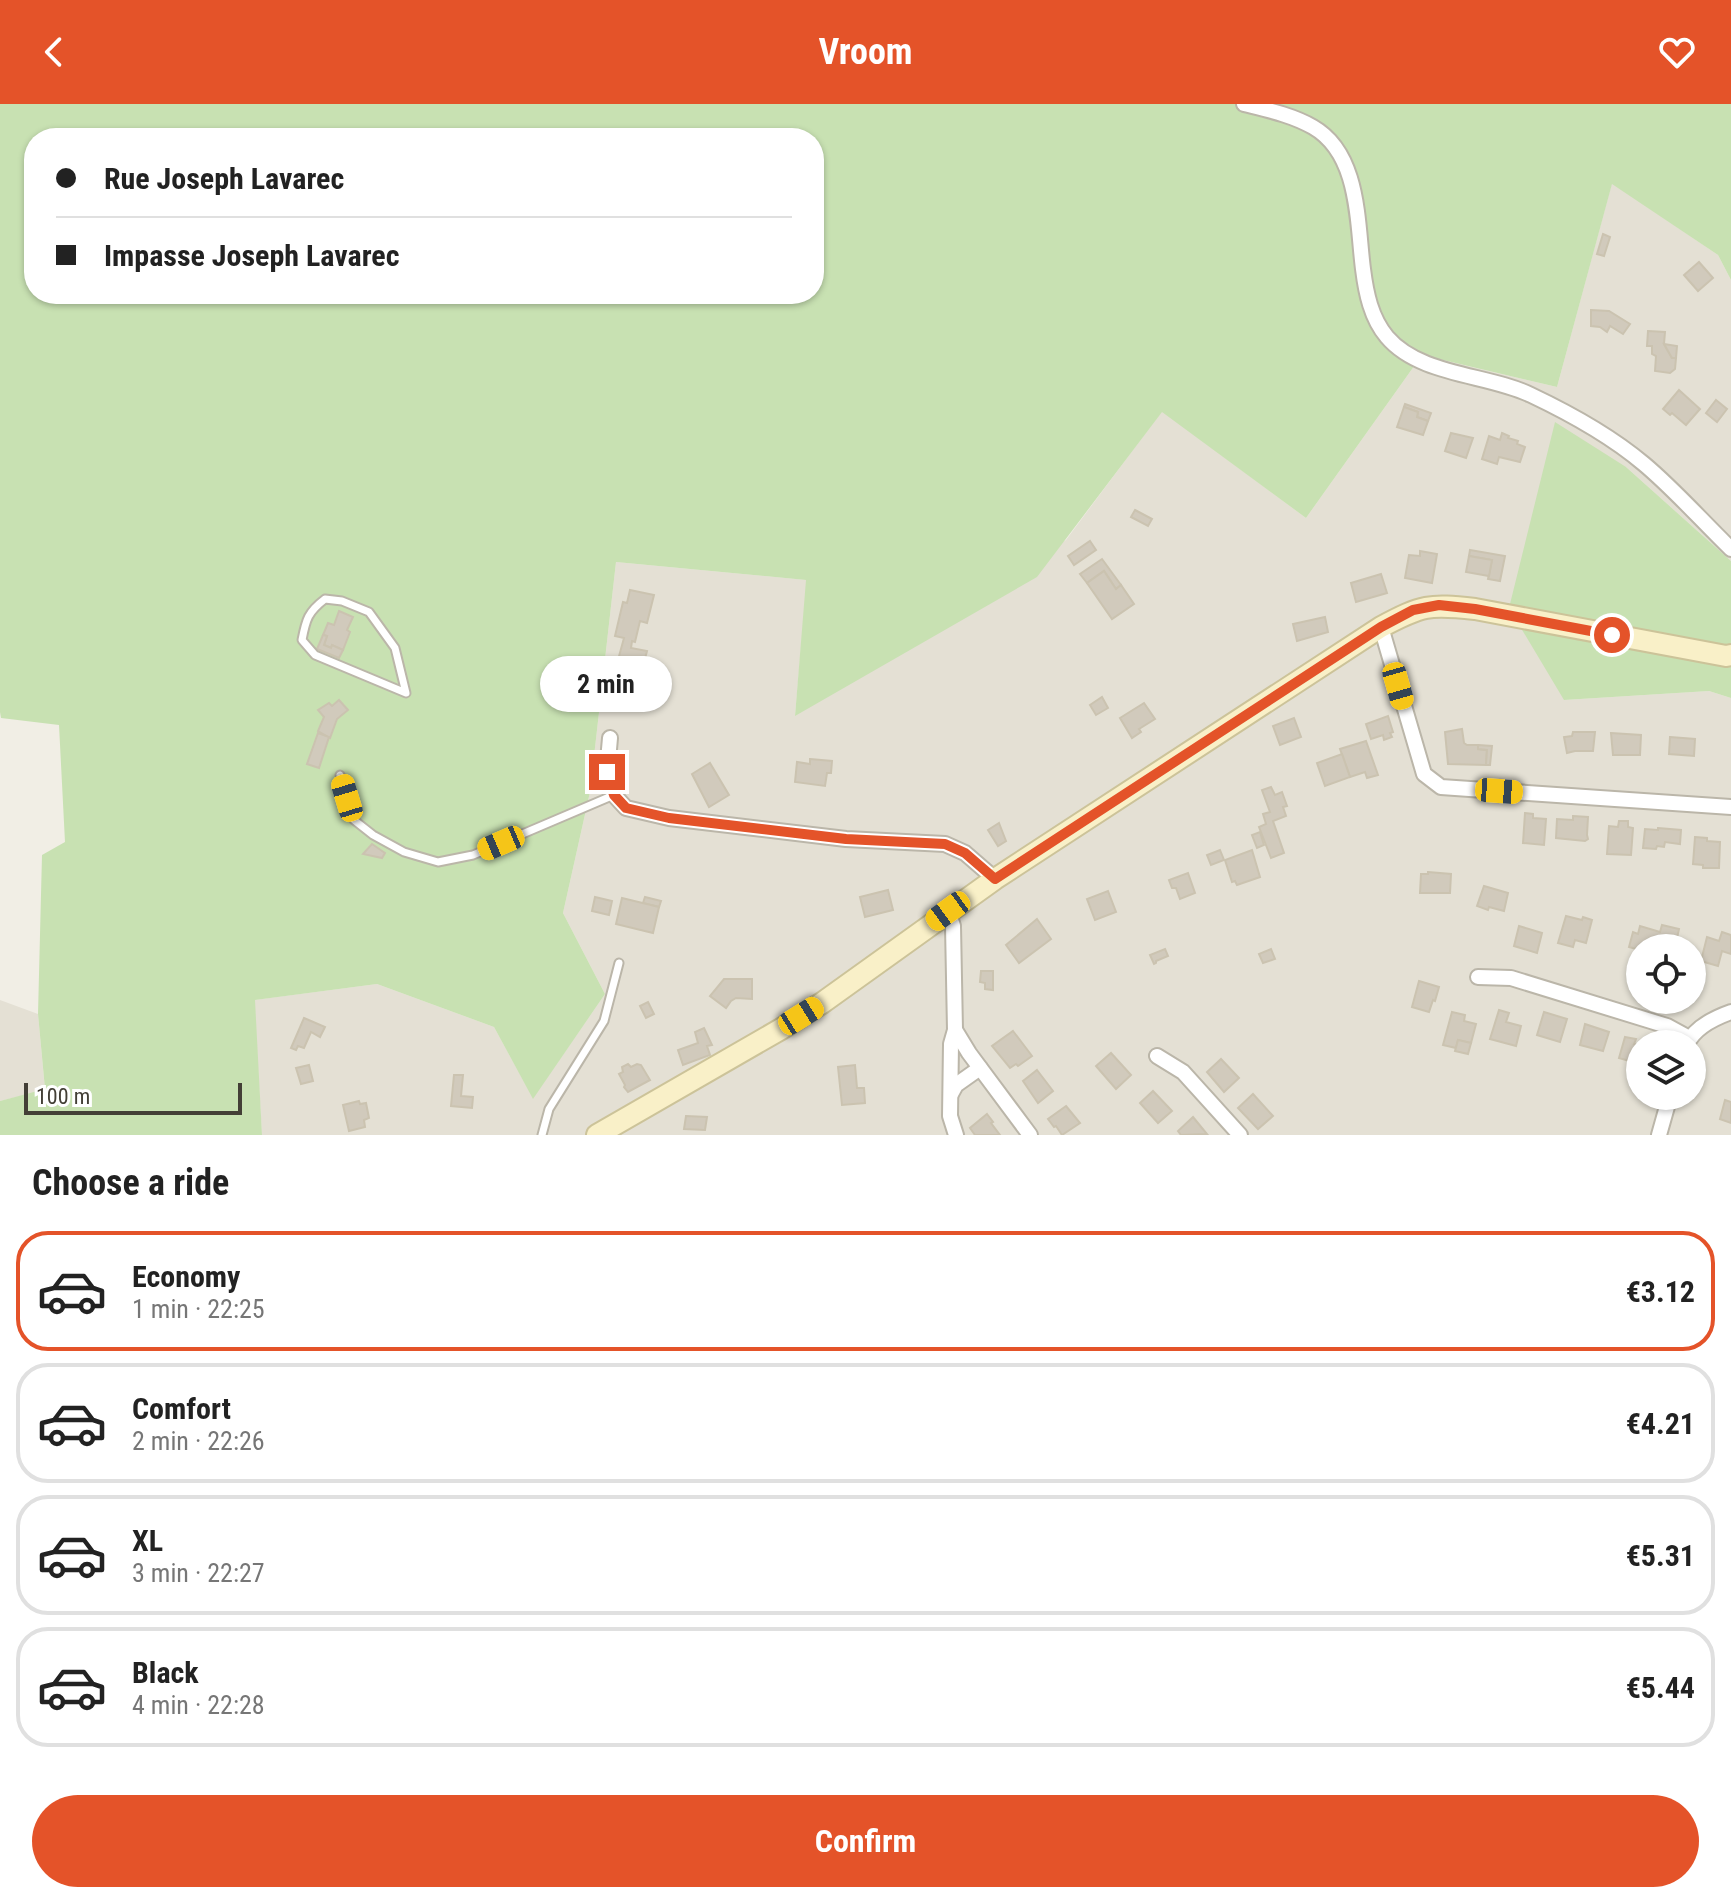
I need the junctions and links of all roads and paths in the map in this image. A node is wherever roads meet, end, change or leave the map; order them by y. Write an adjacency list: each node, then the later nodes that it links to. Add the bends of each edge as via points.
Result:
1 (1244, 104): 2 (street, via 1315,128 1342,159 1351,177 1374,317 1389,339 1420,362 1528,393 1594,429 1644,464)
2 (1731, 549)
3 (1381, 627): 4 (street, via 1413,610 1439,605); 9 (street, via 1424,774 1441,787); 10 (street)
4 (1731, 655)
5 (406, 693): 5 (lane, via 315,655 302,640 311,610 325,599 369,612 395,648)
6 (610, 738): 8 (street, via 607,772)
7 (340, 775): 8 (lane, via 354,820 404,852 438,862 473,855)
8 (614, 795): 10 (street, via 626,808 669,818 846,839 945,844 965,853)
9 (1731, 807)
10 (995, 879): 11 (street)
11 (948, 911): 15 (street, via 953,926); 23 (street, via 822,1003)
12 (619, 963): 22 (lane, via 604,1021 549,1109)
13 (1478, 977): 16 (street, via 1511,978)
14 (1731, 1012): 17 (street)
15 (955, 1030): 19 (street); 20 (street)
16 (1673, 1030)
17 (1700, 1030)
18 (1157, 1056): 26 (street, via 1183,1072)
19 (980, 1068): 20 (street); 25 (street)
20 (950, 1095): 24 (street)
21 (1666, 1110): 27 (street)
22 (542, 1135)
23 (597, 1135)
24 (956, 1135)
25 (1030, 1135)
26 (1240, 1135)
27 (1659, 1135)

